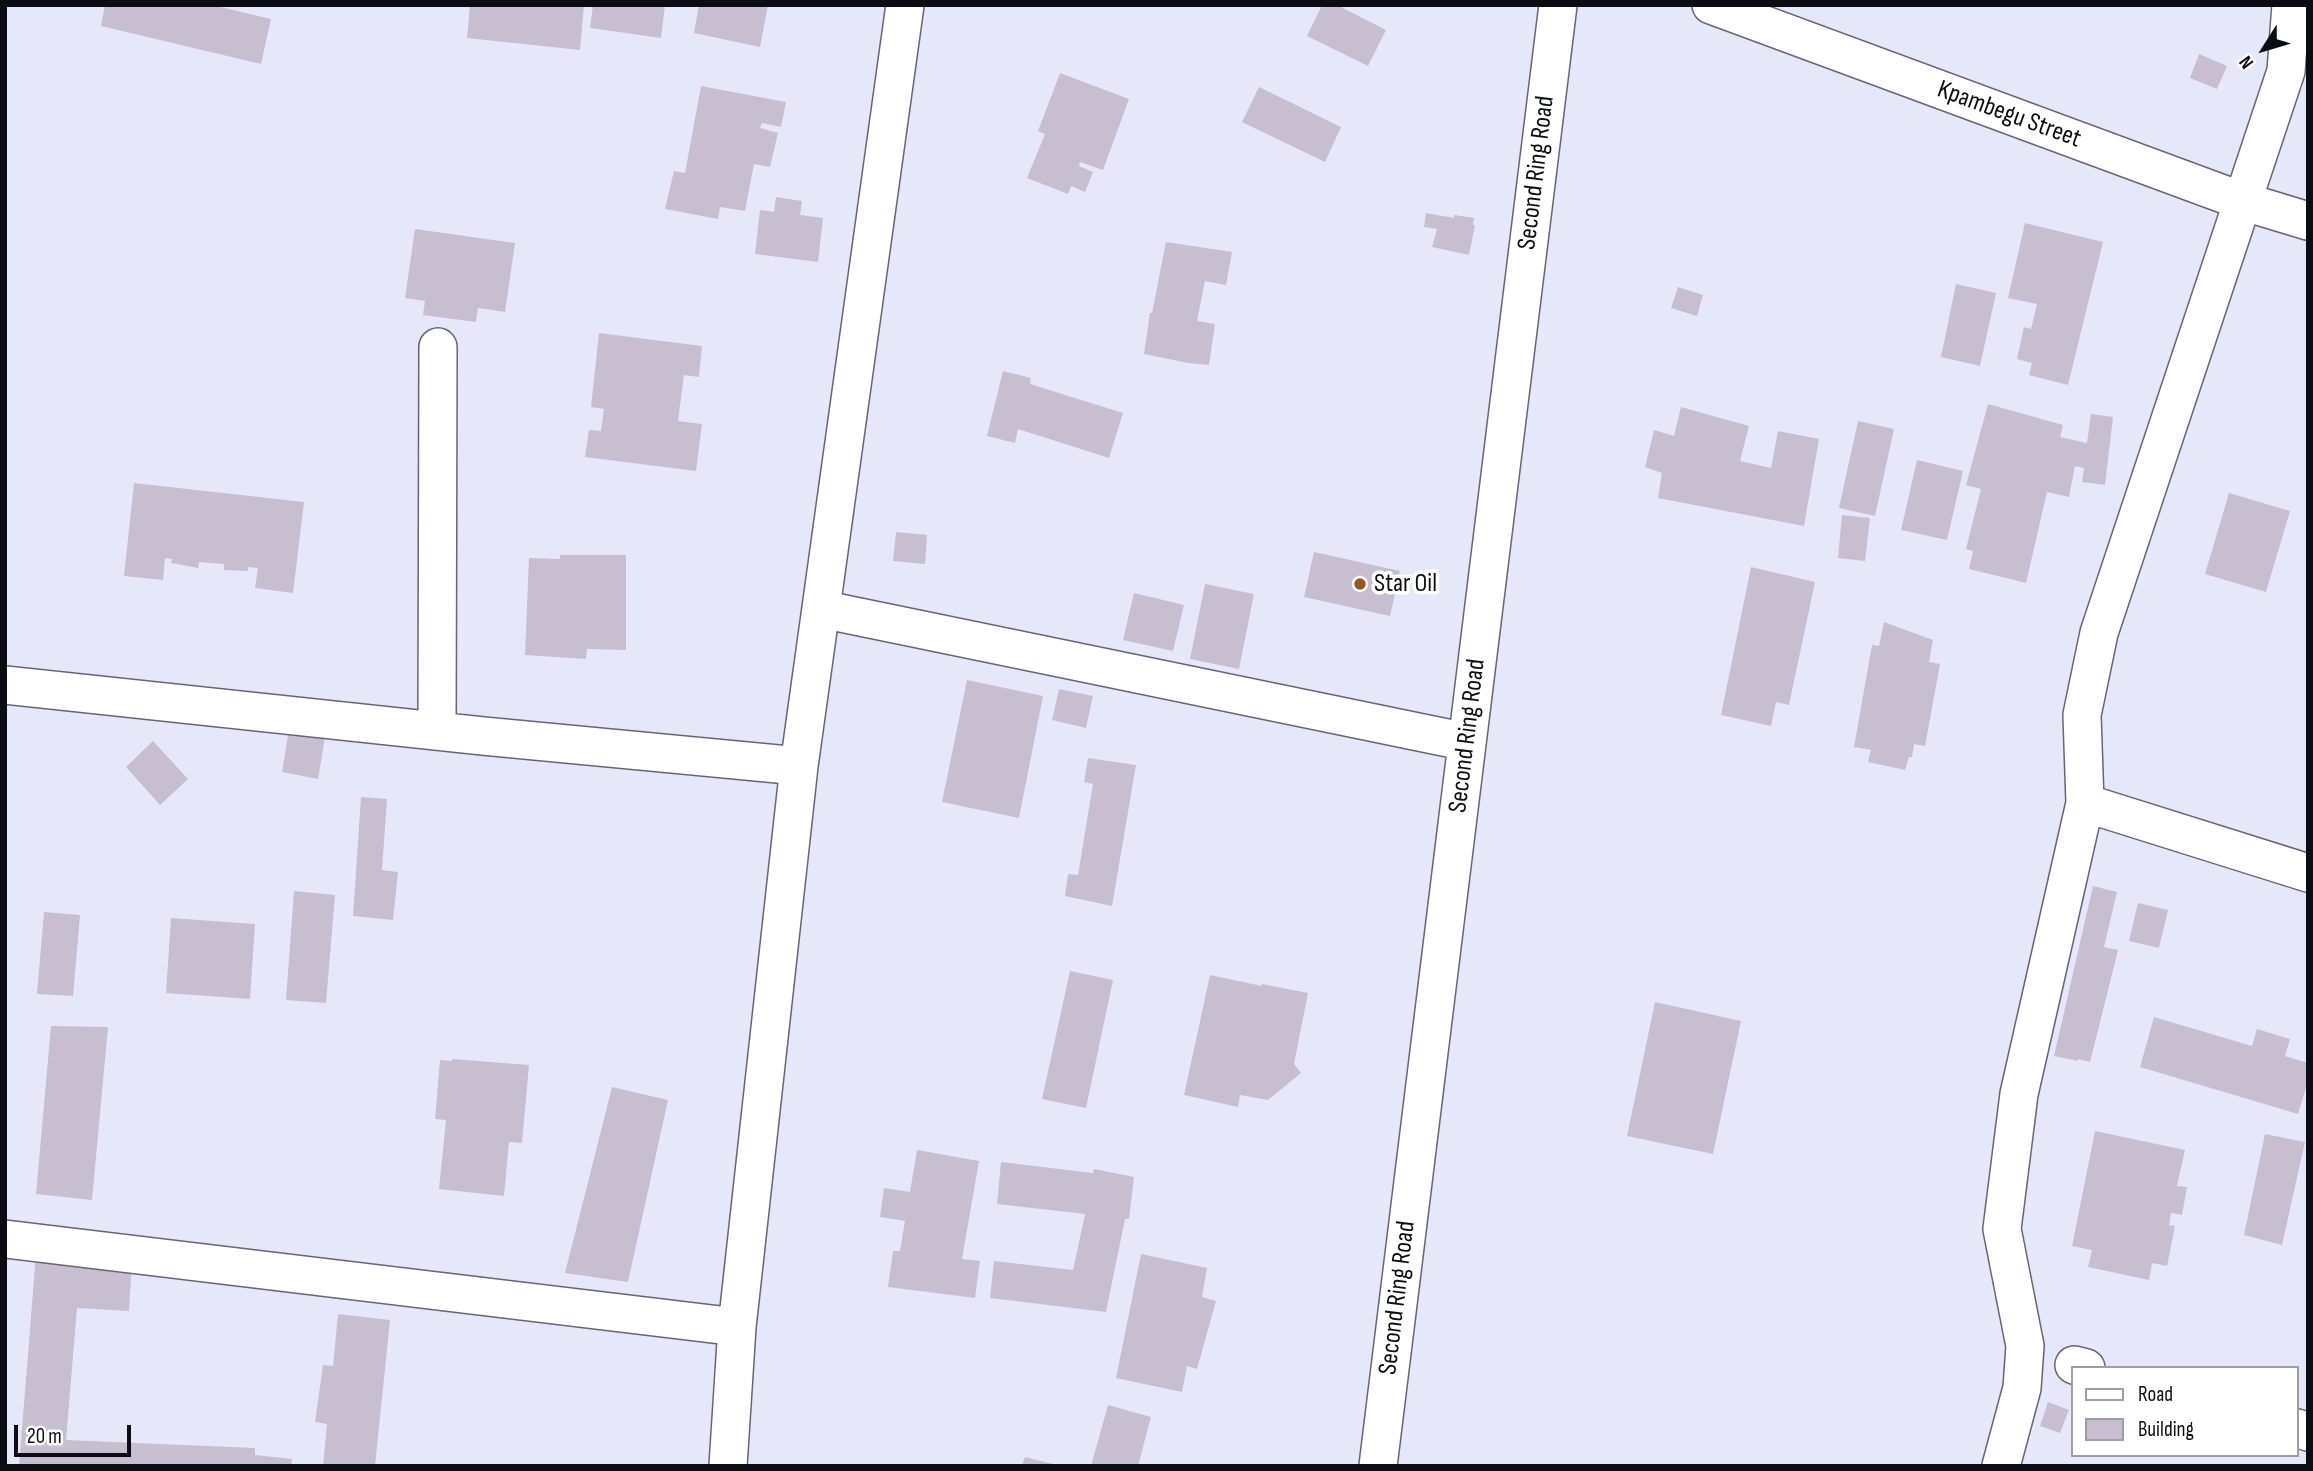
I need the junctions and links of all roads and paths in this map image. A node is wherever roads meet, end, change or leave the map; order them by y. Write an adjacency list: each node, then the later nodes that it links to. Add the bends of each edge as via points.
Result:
1 (905, 5): 8 (street)
2 (1558, 5): 11 (street, Second Ring Road)
3 (1711, 5): 5 (street, Kpambegu Street)
4 (2291, 5): 5 (street, via 2286,71)
5 (2242, 201): 6 (street, Kpambegu Street); 13 (street, via 2099,633 2081,715)
6 (2308, 221)
7 (438, 347): 10 (street)
8 (821, 609): 11 (street); 12 (street)
9 (5, 685): 10 (street)
10 (437, 731): 12 (street)
11 (1467, 742): 18 (street, Second Ring Road)
12 (799, 766): 16 (street)
13 (2085, 803): 14 (street); 19 (street, via 2019,1094 2001,1229 2025,1346 2022,1388)
14 (2308, 873)
15 (5, 1239): 16 (street)
16 (737, 1327): 17 (street)
17 (728, 1466)
18 (1378, 1466)
19 (2001, 1466)

